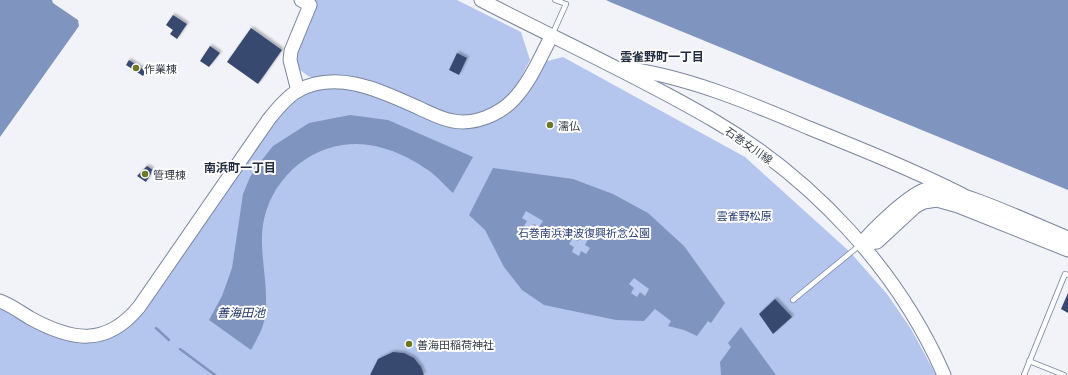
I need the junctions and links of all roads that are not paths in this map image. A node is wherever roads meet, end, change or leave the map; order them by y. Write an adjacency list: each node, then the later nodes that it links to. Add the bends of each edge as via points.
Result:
1 (301, 0): 6 (street, via 310,5 291,51 290,60)
2 (481, 0): 4 (street, 石巻女川線)
3 (555, 0): 4 (lane, via 566,4)
4 (551, 37): 5 (street, 石巻女川線); 6 (street, via 523,89 513,101 480,120 452,121 388,94 342,81 320,82)
5 (613, 66): 7 (street, via 690,82 745,101 918,173); 9 (street, 石巻女川線, via 714,120 756,148 809,191)
6 (298, 91): 13 (street, via 286,99 269,119 128,320 104,334 77,336 50,328)
7 (963, 196): 8 (street); 9 (street, via 943,189 922,190 872,231)
8 (1068, 238)
9 (861, 244): 10 (street, via 877,242 916,206 936,200 958,206); 12 (lane); 15 (street, 石巻女川線, via 893,285)
10 (1068, 250)
11 (1068, 275): 14 (lane, via 1065,274)
12 (793, 300)
13 (0, 301)
14 (1030, 361): 16 (lane); 17 (lane)
15 (944, 375)
16 (1024, 375)
17 (1064, 375)

